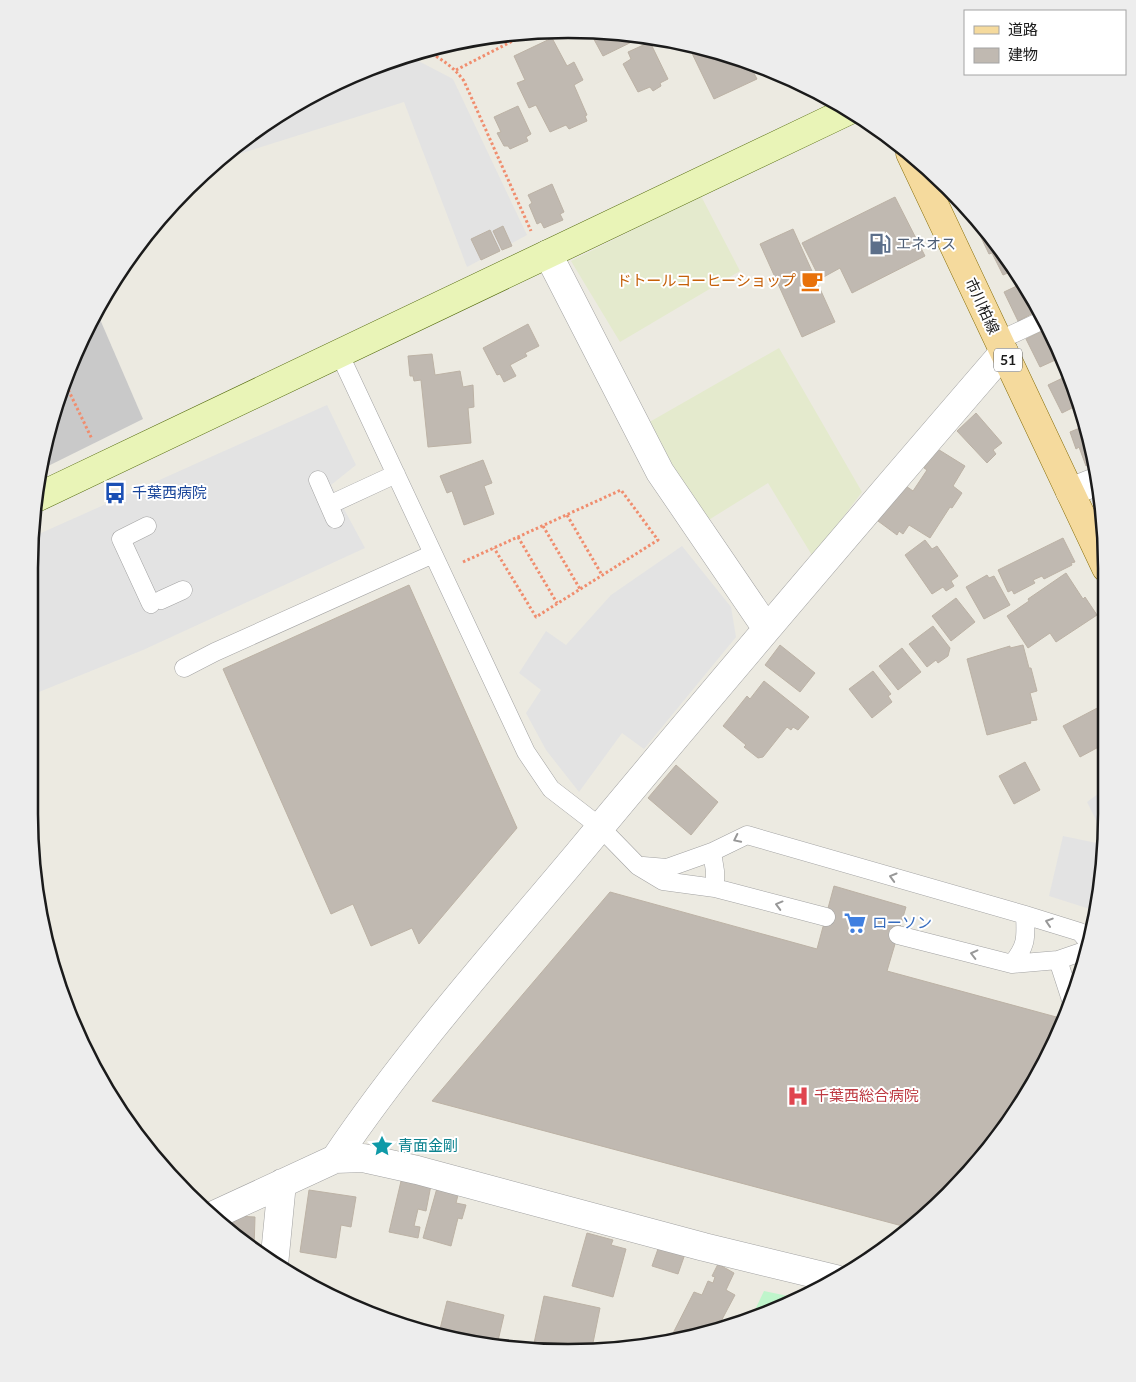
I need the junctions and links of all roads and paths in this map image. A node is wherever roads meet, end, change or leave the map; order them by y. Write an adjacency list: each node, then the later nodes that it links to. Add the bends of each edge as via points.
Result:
1 (513, 41): 3 (path)
2 (434, 55): 3 (path)
3 (456, 70): 6 (path)
4 (841, 114): 6 (street)
5 (917, 168): 8 (main road, 市川柏線 / 51)
6 (545, 255): 9 (street); 29 (street, via 660,472)
7 (1038, 323): 8 (lane)
8 (1001, 347): 15 (main road, 市川柏線 / 51); 29 (street)
9 (339, 353): 12 (lane); 16 (street)
10 (69, 390): 11 (path)
11 (94, 442)
12 (396, 474): 13 (lane, via 332,512); 23 (lane)
13 (318, 480)
14 (1091, 484): 15 (street)
15 (1070, 492): 22 (main road, 市川柏線 / 51)
16 (43, 495)
17 (567, 515): 19 (path); 25 (path); 25 (path, via 621,490 658,540)
18 (147, 526): 27 (lane, via 121,539 156,602)
19 (543, 526): 20 (path); 26 (path)
20 (518, 537): 21 (path); 28 (path)
21 (494, 548): 24 (path); 28 (path, via 536,617)
22 (1097, 550)
23 (433, 554): 30 (lane); 31 (lane, via 526,752 552,789)
24 (462, 562)
25 (602, 575): 26 (path)
26 (580, 589): 28 (path)
27 (183, 590)
28 (557, 603)
29 (767, 629): 31 (street)
30 (184, 668)
31 (599, 826): 33 (lane); 43 (street, via 430,1031)
32 (712, 852): 33 (lane, via 667,868); 34 (lane); 35 (lane, one-way to 32, via 746,835)
33 (638, 866): 34 (lane, via 663,881)
34 (715, 888): 36 (lane, one-way to 34)
35 (1025, 915): 38 (lane, one-way to 35, via 1080,932); 41 (lane, via 1026,935 1022,951)
36 (826, 917)
37 (898, 935): 41 (lane, one-way to 37)
38 (1083, 936)
39 (1080, 953): 40 (lane)
40 (1058, 960): 41 (lane); 42 (lane)
41 (1012, 964)
42 (1068, 989)
43 (335, 1158): 44 (street); 47 (street, via 363,1158 418,1170)
44 (282, 1183): 45 (street); 46 (street)
45 (217, 1212)
46 (275, 1256)
47 (827, 1277)

